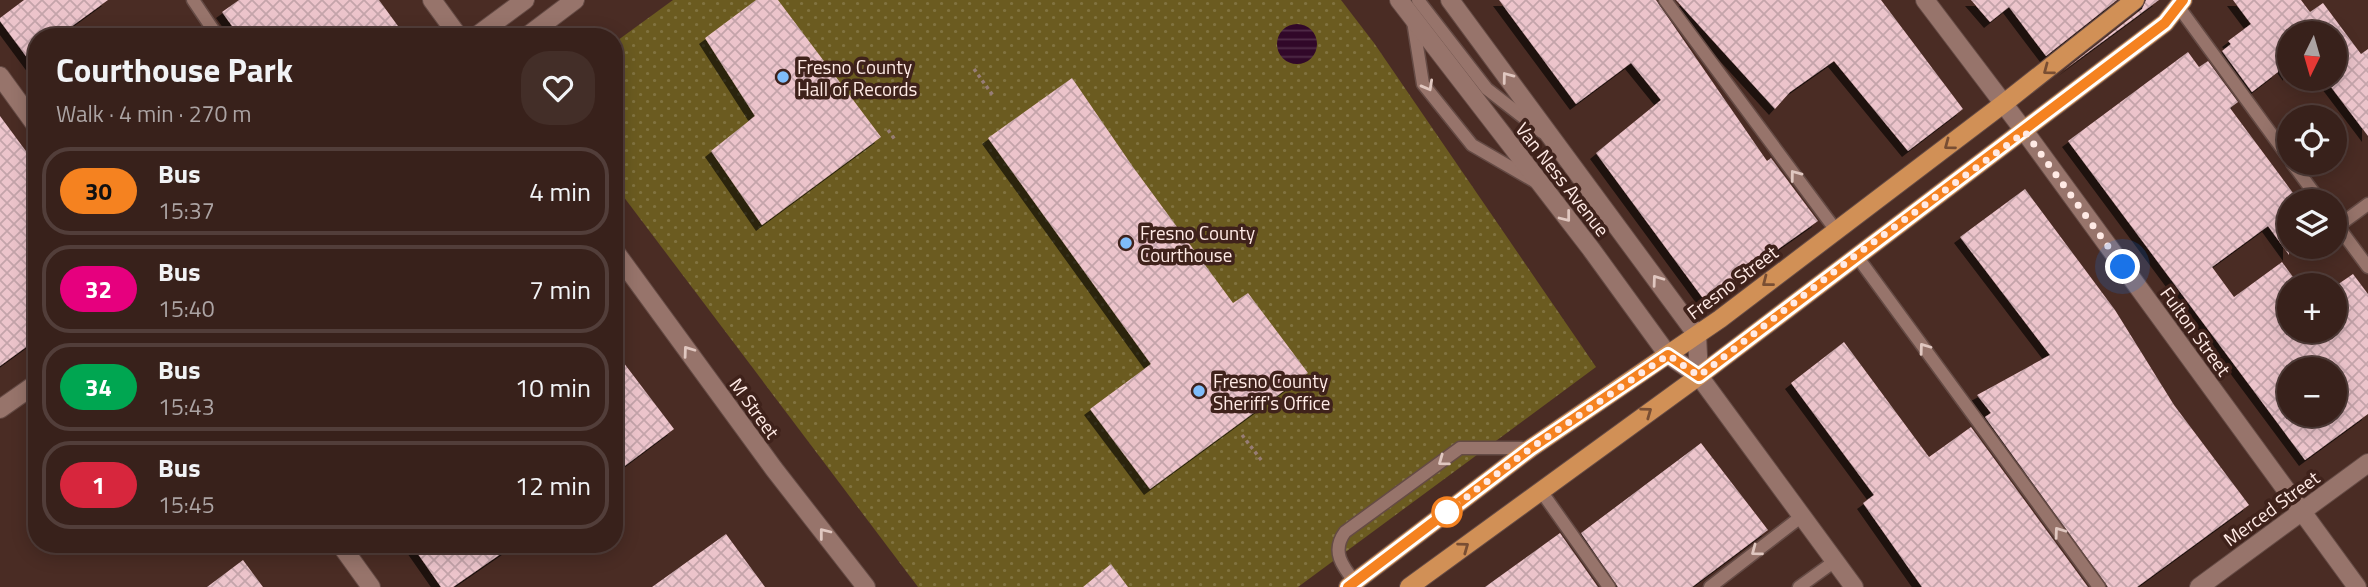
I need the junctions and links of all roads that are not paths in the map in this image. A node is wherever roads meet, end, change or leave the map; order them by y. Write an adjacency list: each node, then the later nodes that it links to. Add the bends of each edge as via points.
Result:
1 (193, 0): 11 (lane)
2 (432, 0): 12 (main road)
3 (524, 0): 13 (main road)
4 (575, 0): 14 (main road)
5 (1450, 0): 20 (main road, Van Ness Avenue, one-way to 5)
6 (1665, 0): 24 (lane, one-way to 6)
7 (1925, 0): 16 (main road, Fulton Street)
8 (2135, 0): 16 (main road, Fresno Street, one-way to 16)
9 (2181, 3): 18 (main road, via 2165,23); 19 (lane)
10 (1407, 5): 20 (lane, via 1487,89); 21 (main road, Van Ness Avenue); 21 (lane, one-way to 21, via 1423,84 1472,145)
11 (212, 28)
12 (452, 28)
13 (487, 28)
14 (538, 28)
15 (0, 76): 17 (main road)
16 (2003, 104): 18 (main road, Fulton Street); 24 (main road, Fresno Street, one-way to 24)
17 (28, 115)
18 (2025, 132): 26 (main road); 37 (main road, Fulton Street)
19 (2277, 141)
20 (1559, 145): 29 (main road, Van Ness Avenue, one-way to 20)
21 (1542, 185): 30 (main road, Van Ness Avenue, one-way to 30)
22 (2368, 204): 23 (lane)
23 (2347, 217)
24 (1836, 229): 29 (main road, Fresno Street, one-way to 29)
25 (2347, 239): 28 (lane)
26 (1856, 255): 31 (main road); 49 (lane, one-way to 26)
27 (623, 262): 43 (main road, M Street, one-way to 27)
28 (2368, 267)
29 (1697, 335): 30 (main road, Fresno Street); 31 (main road)
30 (1668, 355): 31 (main road, Van Ness Avenue); 34 (main road, Fresno Street)
31 (1699, 376): 36 (main road, one-way to 31); 38 (main road, Van Ness Avenue)
32 (28, 390): 33 (main road)
33 (0, 410)
34 (1531, 448): 41 (main road, Fresno Street); 41 (lane, one-way to 41, via 1460,448 1345,533 1338,551)
35 (2368, 463): 37 (main road, Merced Street)
36 (1541, 491): 44 (main road, one-way to 36); 45 (lane)
37 (2301, 511): 50 (main road, Merced Street); 51 (main road, Fulton Street)
38 (1802, 516): 40 (main road, Van Ness Avenue); 46 (lane, one-way to 46)
39 (346, 553): 42 (main road)
40 (1835, 561): 47 (lane); 48 (main road, Van Ness Avenue)
41 (1354, 585)
42 (371, 587)
43 (866, 587)
44 (1409, 587)
45 (1609, 587)
46 (1710, 587)
47 (1799, 587)
48 (1854, 587)
49 (2099, 587)
50 (2199, 587)
51 (2357, 587)

